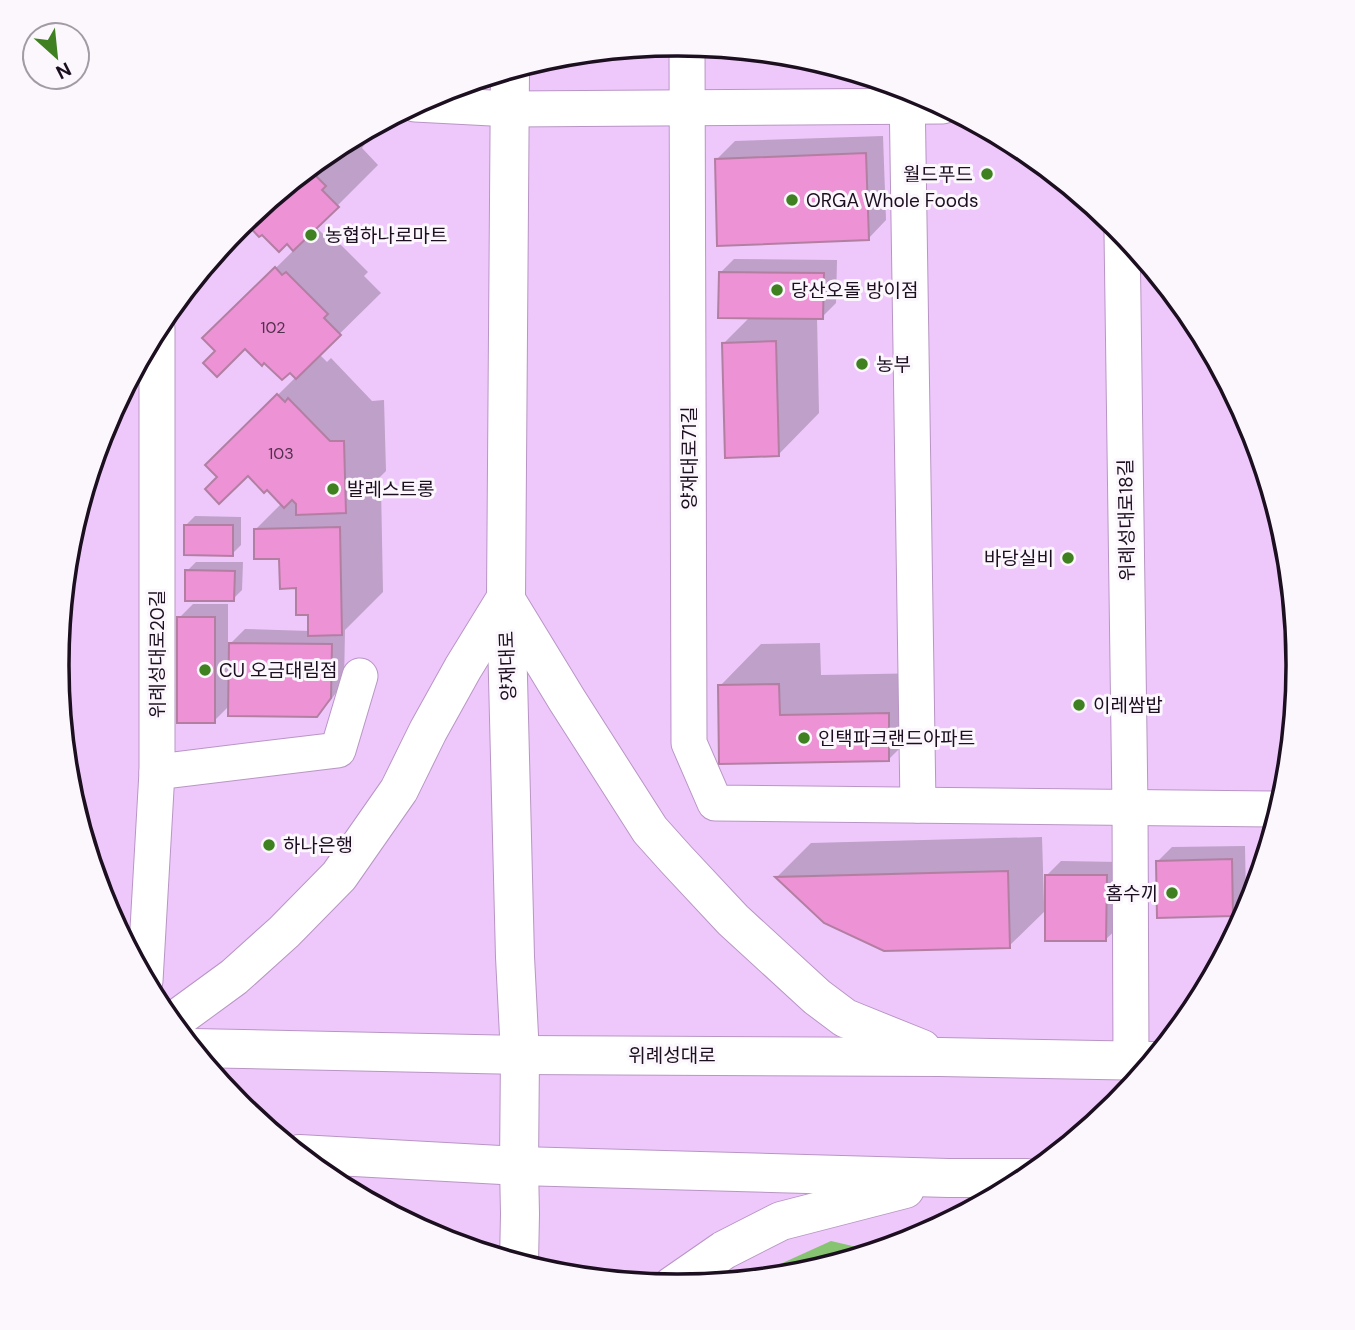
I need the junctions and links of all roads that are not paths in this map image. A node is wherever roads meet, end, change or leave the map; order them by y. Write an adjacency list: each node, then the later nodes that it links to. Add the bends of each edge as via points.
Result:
1 (687, 56): 6 (street, 양재대로71길)
2 (510, 80): 7 (main road, 양재대로)
3 (899, 97): 6 (street)
4 (907, 101): 13 (street)
5 (437, 105): 7 (street)
6 (688, 108): 7 (street); 13 (street, 양재대로71길, via 690,743 715,803)
7 (510, 109): 10 (main road, 양재대로)
8 (1122, 249): 14 (street, 위례성대로18길)
9 (157, 349): 12 (street, 위례성대로20길)
10 (506, 598): 17 (main road, via 463,667 398,790 339,876 234,977); 19 (main road, 양재대로); 20 (main road, via 650,830 733,920 845,1018)
11 (360, 676): 12 (street, via 338,750)
12 (157, 772): 16 (street, 위례성대로20길)
13 (918, 805): 14 (street)
14 (1130, 807): 15 (street); 21 (street, 위례성대로18길)
15 (1269, 809)
16 (146, 963)
17 (180, 1016)
18 (204, 1048): 19 (main road, 위례성대로)
19 (520, 1055): 20 (main road, 위례성대로); 24 (main road, 양재대로)
20 (940, 1057): 22 (main road, 위례성대로)
21 (1142, 1059)
22 (1141, 1060)
23 (317, 1155): 24 (main road)
24 (519, 1166): 25 (main road); 27 (main road, 양재대로)
25 (948, 1178): 26 (main road); 28 (main road, via 781,1221 723,1250)
26 (1005, 1178)
27 (519, 1253)
28 (689, 1274)

